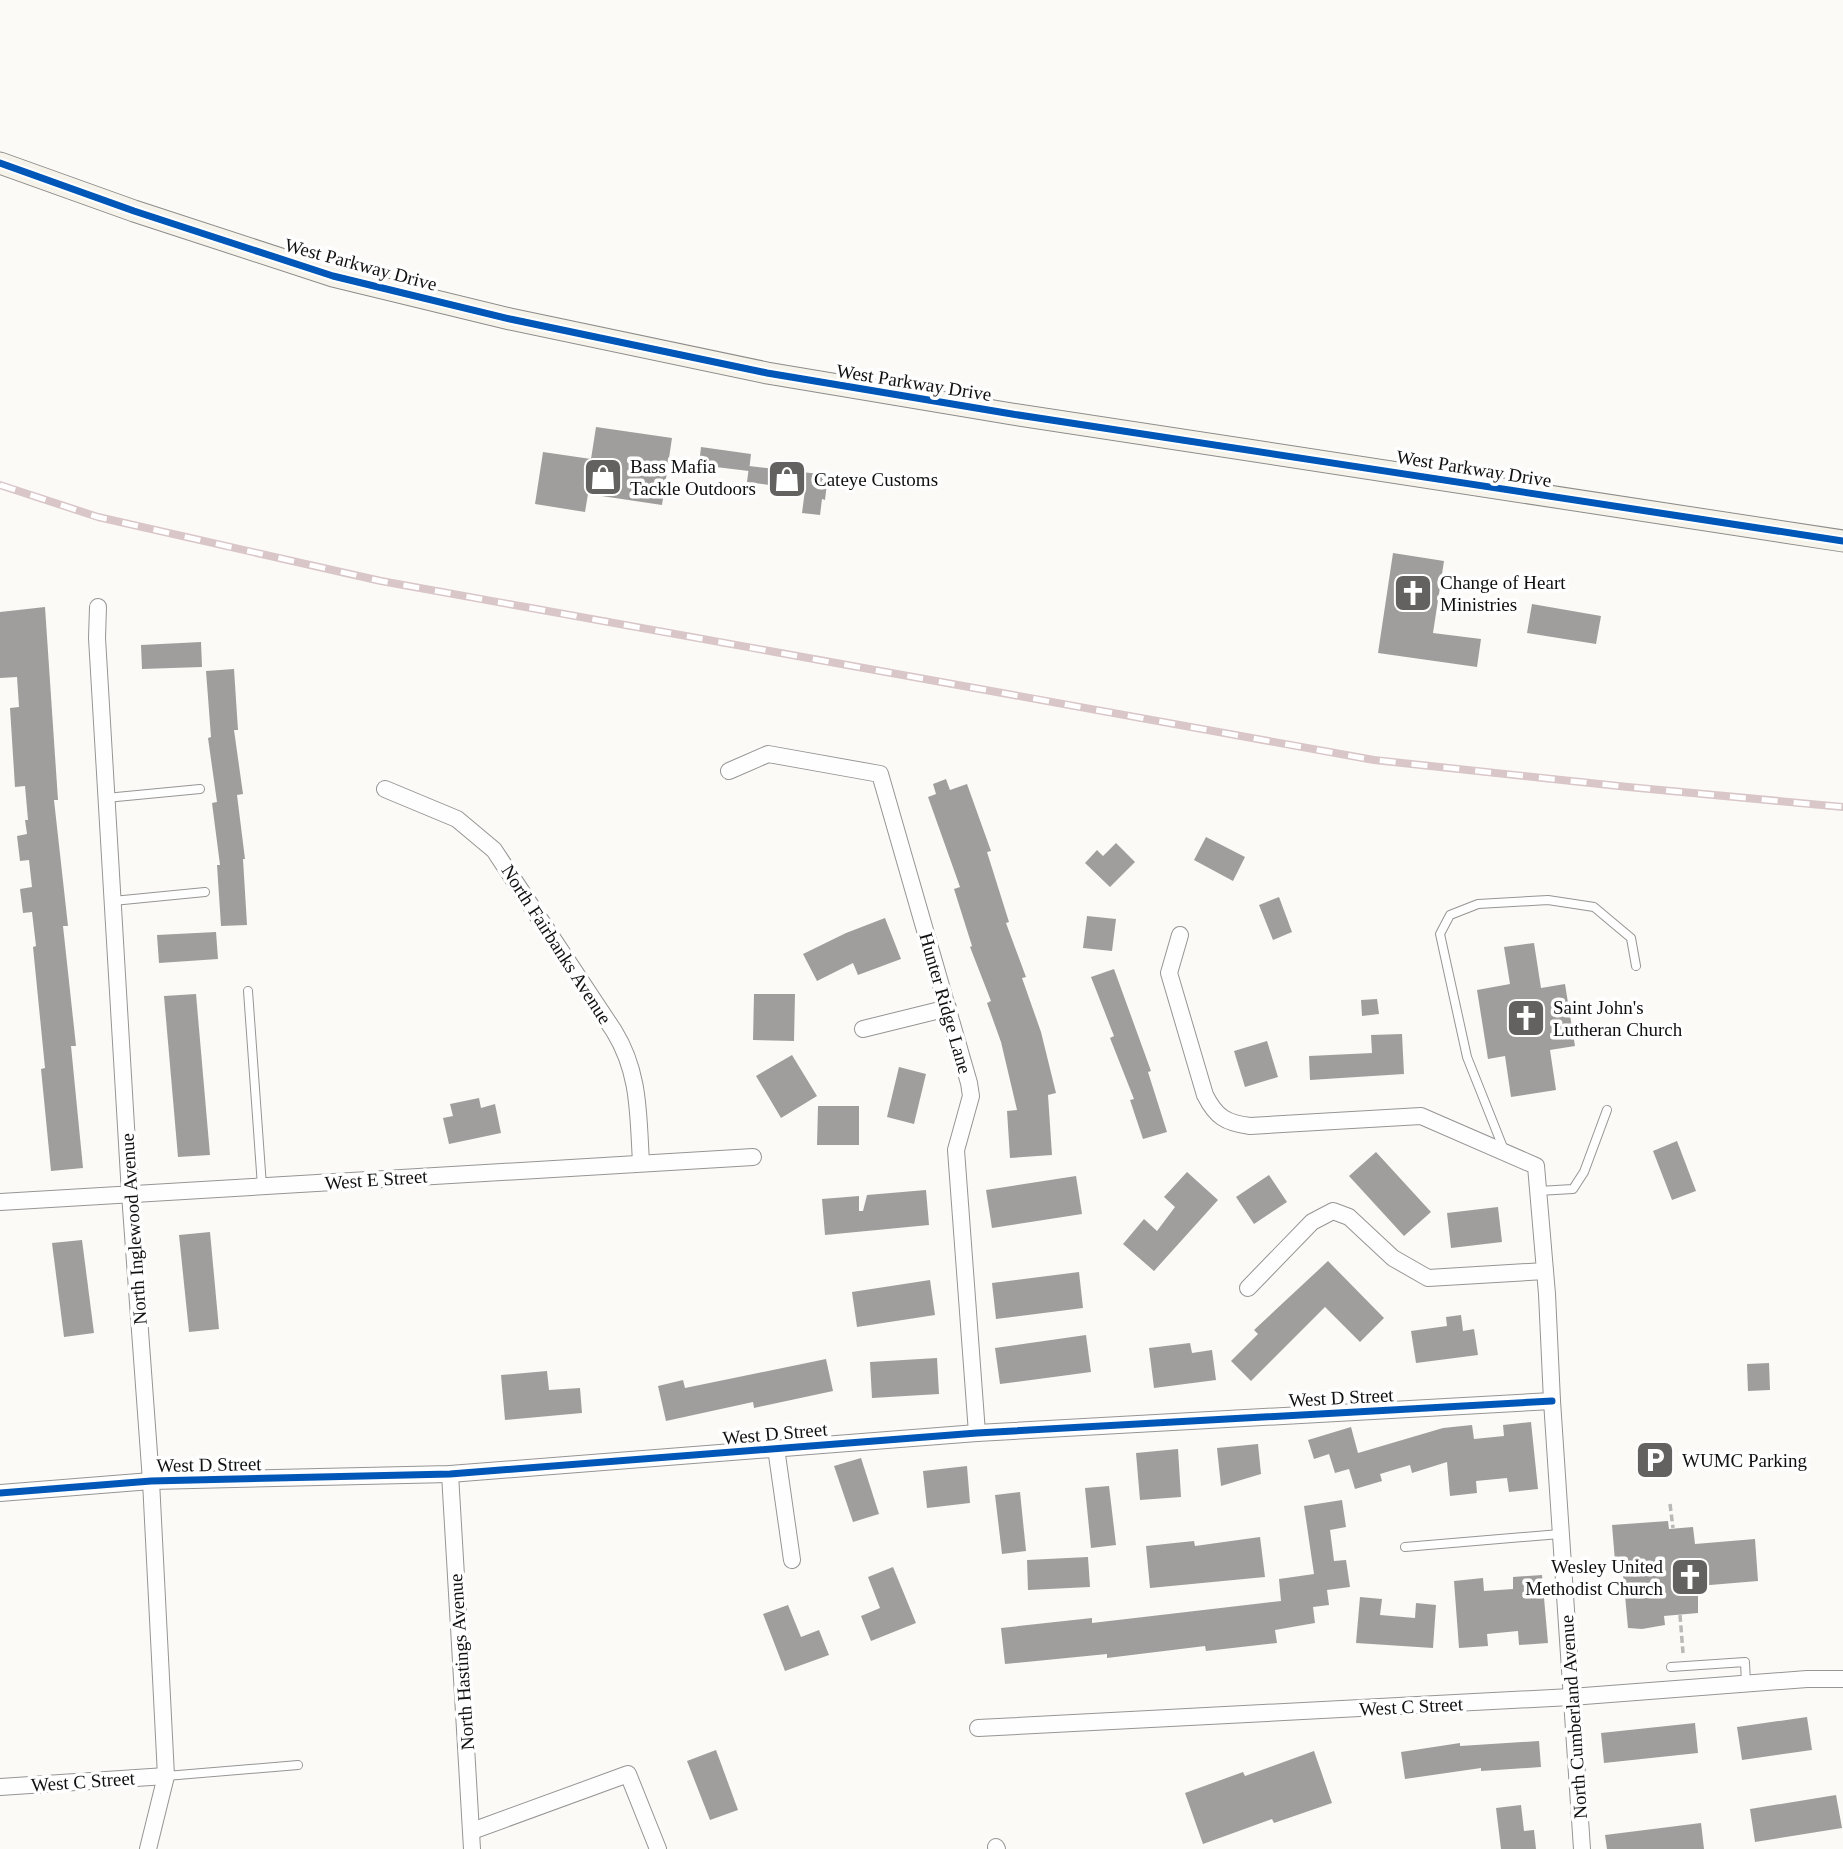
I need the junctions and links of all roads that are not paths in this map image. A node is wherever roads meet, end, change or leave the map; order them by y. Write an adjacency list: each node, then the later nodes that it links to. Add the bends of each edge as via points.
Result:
1 (0, 163): 2 (main road, West Parkway Drive, via 332,276 768,373)
2 (1843, 541)
3 (98, 607): 7 (street, North Inglewood Avenue)
4 (729, 771): 13 (street, Hunter Ridge Lane, via 768,754 880,774)
5 (200, 789): 7 (lane)
6 (385, 789): 18 (street, North Fairbanks Avenue, via 457,819 482,838 505,865 629,1059)
7 (106, 797): 9 (street, North Inglewood Avenue)
8 (205, 892): 9 (lane)
9 (113, 901): 21 (street, North Inglewood Avenue)
10 (1180, 935): 16 (street, via 1169,973 1205,1095 1220,1117 1250,1126 1421,1115)
11 (1636, 966): 16 (lane, via 1630,939 1594,907 1548,900 1478,904 1450,915 1440,934 1466,1057)
12 (248, 991): 19 (lane)
13 (948, 1008): 14 (street); 26 (street, Hunter Ridge Lane, via 971,1096 956,1150)
14 (863, 1029)
15 (1607, 1110): 20 (lane, via 1573,1189)
16 (1505, 1153): 20 (street, North Cumberland Avenue, via 1536,1166)
17 (752, 1157): 18 (street, West E Street)
18 (641, 1162): 19 (street, West E Street)
19 (262, 1186): 21 (street, West E Street)
20 (1538, 1191): 23 (street, North Cumberland Avenue)
21 (130, 1194): 22 (street, West E Street); 29 (street, North Inglewood Avenue)
22 (0, 1202)
23 (1545, 1271): 24 (street, via 1429,1278 1393,1258 1349,1217 1333,1211 1312,1222); 25 (street, North Cumberland Avenue)
24 (1248, 1288)
25 (1552, 1401): 26 (street, West D Street); 31 (street, North Cumberland Avenue)
26 (977, 1433): 27 (street, West D Street)
27 (776, 1448): 28 (street, West D Street); 33 (street)
28 (450, 1474): 29 (street, West D Street); 42 (street, North Hastings Avenue)
29 (151, 1481): 30 (street, West D Street); 40 (street, North Inglewood Avenue)
30 (0, 1493)
31 (1560, 1534): 32 (lane); 37 (street, North Cumberland Avenue)
32 (1405, 1547)
33 (792, 1560)
34 (1671, 1667): 36 (lane, via 1745,1662)
35 (1843, 1679): 36 (street, West C Street)
36 (1746, 1684): 37 (street, West C Street)
37 (1571, 1697): 38 (street, West C Street); 46 (street, North Cumberland Avenue)
38 (978, 1728)
39 (298, 1765): 40 (lane)
40 (166, 1776): 41 (street, West C Street); 43 (street, North Inglewood Avenue)
41 (0, 1787)
42 (472, 1831): 44 (street, North Hastings Avenue); 45 (street, via 628,1774)
43 (148, 1849)
44 (472, 1849)
45 (658, 1849)
46 (1582, 1849)

